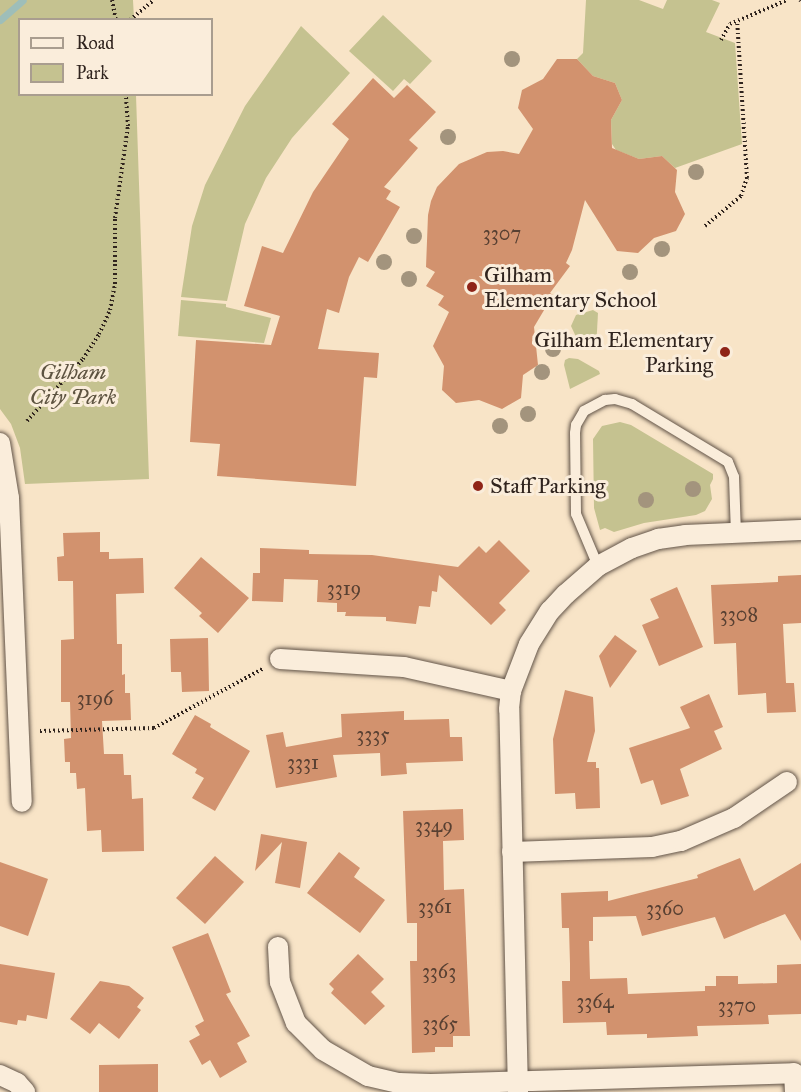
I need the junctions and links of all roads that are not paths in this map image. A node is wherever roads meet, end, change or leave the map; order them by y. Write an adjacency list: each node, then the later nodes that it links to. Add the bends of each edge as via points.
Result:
1 (0, 443): 5 (street, via 8,482)
2 (801, 530): 3 (street)
3 (736, 532): 4 (street, via 658,539); 4 (lane, via 734,477 728,462 632,404 605,400 584,411 575,433 576,514)
4 (598, 566): 7 (street, via 550,611 529,644)
5 (8, 641): 9 (street)
6 (280, 659): 7 (street, via 404,667)
7 (510, 691): 10 (street)
8 (787, 782): 10 (street, via 734,818 681,841 652,847)
9 (22, 802)
10 (512, 852): 13 (street)
11 (278, 947): 13 (street, via 280,982 296,1023 323,1050 346,1065 368,1076 399,1083)
12 (0, 1075): 14 (street)
13 (518, 1087): 15 (street, via 794,1073)
14 (25, 1092)
15 (795, 1092)

